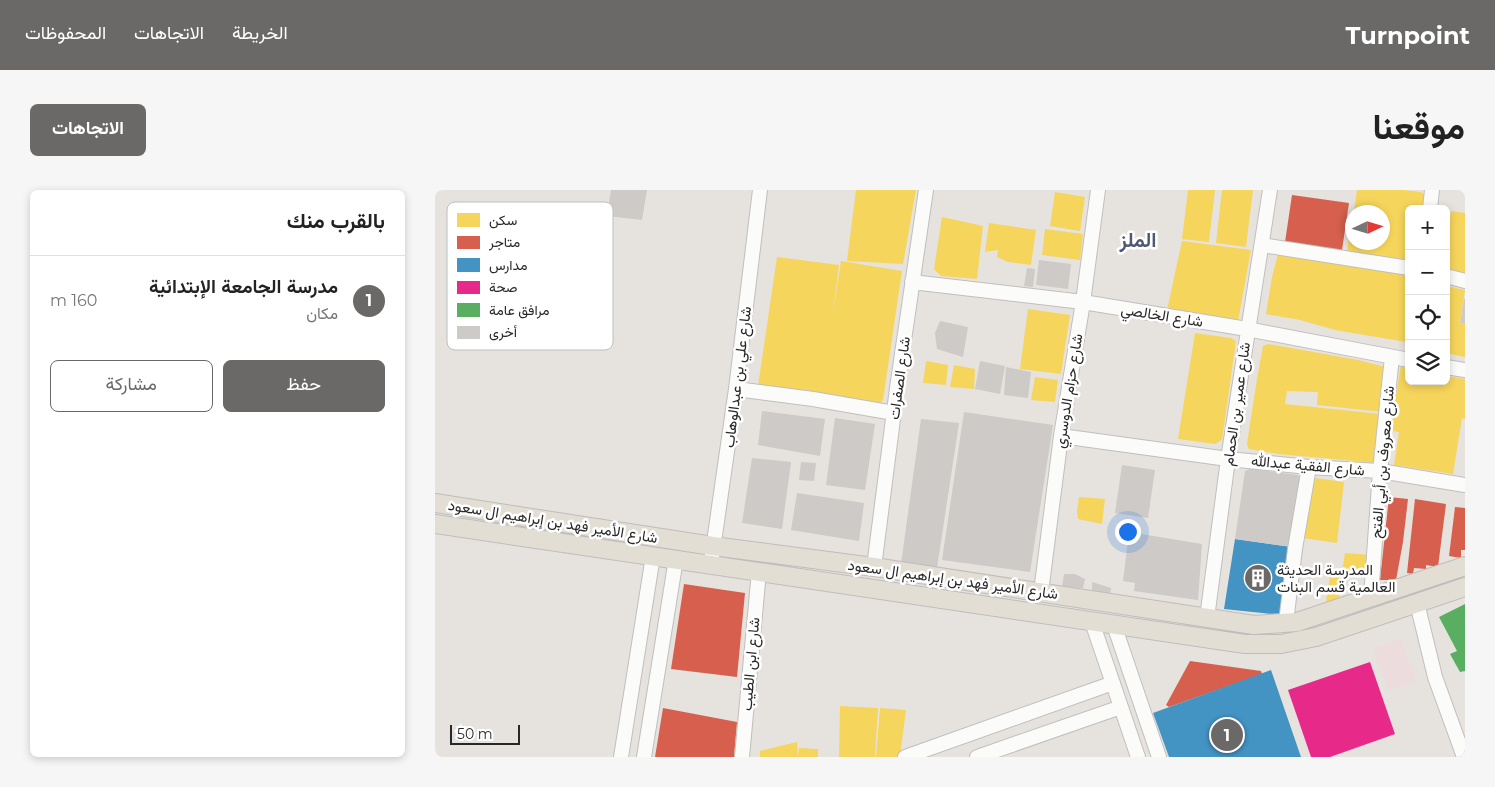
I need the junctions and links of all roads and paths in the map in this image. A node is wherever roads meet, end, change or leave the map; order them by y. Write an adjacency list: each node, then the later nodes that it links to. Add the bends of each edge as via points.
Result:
1 (760, 190): 18 (street, شارع علي بن عبدالوهاب)
2 (926, 190): 11 (street, شارع الصفرات)
3 (1098, 190): 12 (street, شارع حزام الدوسري)
4 (1270, 190): 7 (street, شارع عمير بن الحمام)
5 (1432, 190): 6 (street)
6 (1430, 205)
7 (1262, 244): 8 (street); 13 (street, شارع عمير بن الحمام)
8 (1405, 267)
9 (1450, 277): 10 (street)
10 (1465, 280)
11 (912, 282): 12 (street, شارع الخالصي); 19 (street, شارع الصفرات)
12 (1083, 302): 13 (street, شارع الخالصي); 20 (street, شارع حزام الدوسري)
13 (1247, 329): 14 (street, شارع الخالصي); 21 (street, شارع عمير بن الحمام)
14 (1392, 357): 15 (street, شارع الخالصي); 23 (street, شارع معروف بن أبي الفتح)
15 (1405, 359)
16 (1450, 368): 17 (street)
17 (1465, 370)
18 (737, 389): 19 (street, via 813,398); 27 (street, شارع علي بن عبدالوهاب)
19 (894, 413): 32 (street, شارع الصفرات)
20 (1061, 436): 21 (street, شارع الفقية عبدالله); 35 (street, شارع حزام الدوسري)
21 (1228, 459): 22 (street, شارع الفقية عبدالله); 38 (street, شارع عمير بن الحمام)
22 (1309, 467): 23 (street, شارع الفقية عبدالله); 40 (street)
23 (1380, 471): 24 (street, شارع الفقية عبدالله); 36 (street, شارع معروف بن أبي الفتح)
24 (1465, 485)
25 (435, 503): 27 (main road, شارع الأمير فهد بن إبراهيم ال سعود)
26 (435, 524): 28 (main road, شارع الأمير فهد بن إبراهيم ال سعود)
27 (713, 546): 30 (street, شارع علي بن عبدالوهاب); 32 (main road, شارع الأمير فهد بن إبراهيم ال سعود)
28 (653, 556): 29 (main road, شارع الأمير فهد بن إبراهيم ال سعود); 44 (street)
29 (675, 559): 30 (main road, شارع الأمير فهد بن إبراهيم ال سعود); 45 (street)
30 (711, 564): 33 (main road, شارع الأمير فهد بن إبراهيم ال سعود)
31 (1465, 566): 36 (main road, شارع الأمير فهد بن إبراهيم ال سعود)
32 (874, 567): 35 (main road, شارع الأمير فهد بن إبراهيم ال سعود)
33 (759, 571): 39 (main road, شارع الأمير فهد بن إبراهيم ال سعود); 46 (street, شارع ابن الطيب)
34 (1465, 587): 37 (main road, شارع الأمير فهد بن إبراهيم ال سعود)
35 (1041, 592): 38 (main road, شارع الأمير فهد بن إبراهيم ال سعود)
36 (1371, 598): 40 (main road, شارع الأمير فهد بن إبراهيم ال سعود, via 1297,622)
37 (1417, 604): 41 (main road, شارع الأمير فهد بن إبراهيم ال سعود, via 1315,638 1281,644 1245,644); 51 (street, via 1435,677)
38 (1207, 618): 40 (main road, شارع الأمير فهد بن إبراهيم ال سعود, via 1254,624)
39 (1091, 622): 41 (main road, شارع الأمير فهد بن إبراهيم ال سعود); 42 (street)
40 (1286, 622)
41 (1114, 625): 50 (street)
42 (1113, 683): 43 (street); 47 (street)
43 (1121, 708): 48 (street); 49 (street)
44 (621, 757)
45 (644, 757)
46 (742, 757)
47 (905, 757)
48 (977, 757)
49 (1138, 757)
50 (1159, 757)
51 (1464, 757)

